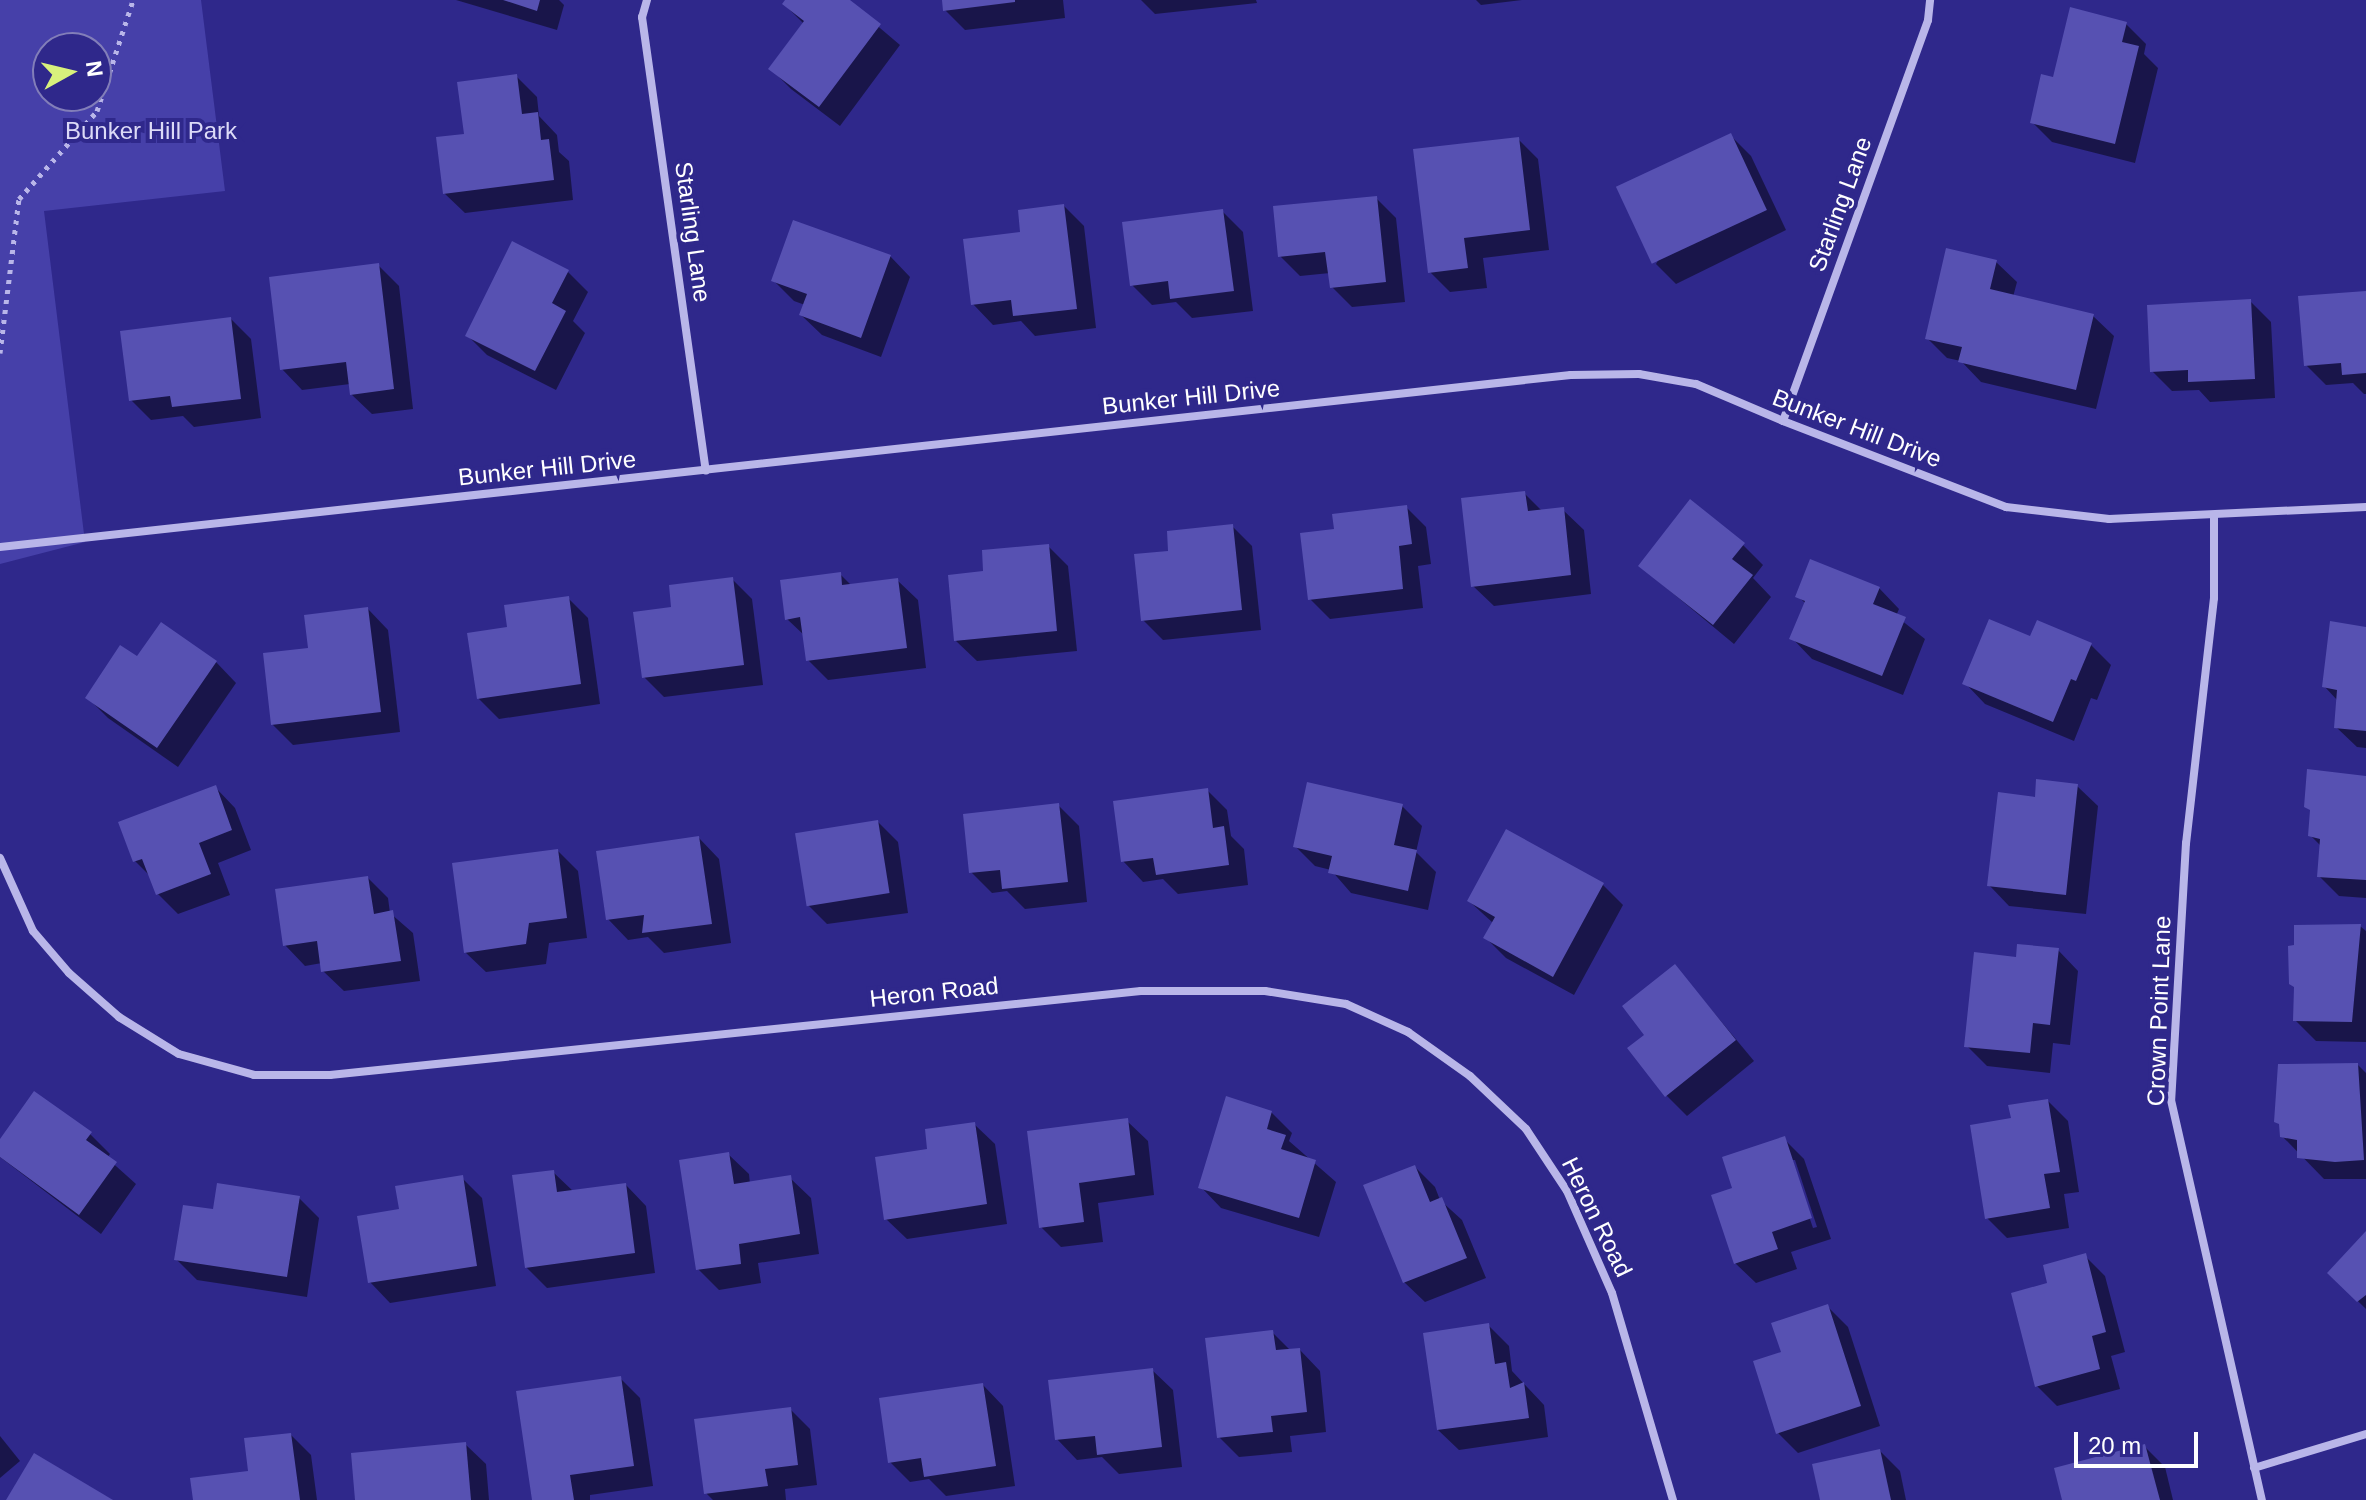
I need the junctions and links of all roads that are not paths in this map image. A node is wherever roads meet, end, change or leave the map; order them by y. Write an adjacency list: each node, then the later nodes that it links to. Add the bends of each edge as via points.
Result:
1 (647, 0): 4 (street, Starling Lane, via 642,17)
2 (1930, 0): 3 (street, Starling Lane, via 1928,20)
3 (1783, 421): 4 (street, Bunker Hill Drive, via 1696,384 1639,374 1571,375); 6 (street, Bunker Hill Drive, via 2006,507 2109,519)
4 (706, 471): 7 (street, Bunker Hill Drive)
5 (2366, 507): 6 (street, Bunker Hill Drive)
6 (2214, 515): 10 (street, Crown Point Lane, via 2214,598 2186,843 2171,1100)
7 (0, 547)
8 (0, 858): 12 (street, Heron Road, via 33,931 69,973 119,1017 179,1054 254,1075 330,1075 1141,991 1265,991 1346,1004 1408,1032 1470,1076 1526,1129 1559,1179 1612,1293)
9 (2366, 1434): 10 (street)
10 (2254, 1468): 13 (street, Crown Point Lane)
11 (1666, 1500): 12 (street)
12 (1673, 1500)
13 (2262, 1500)

